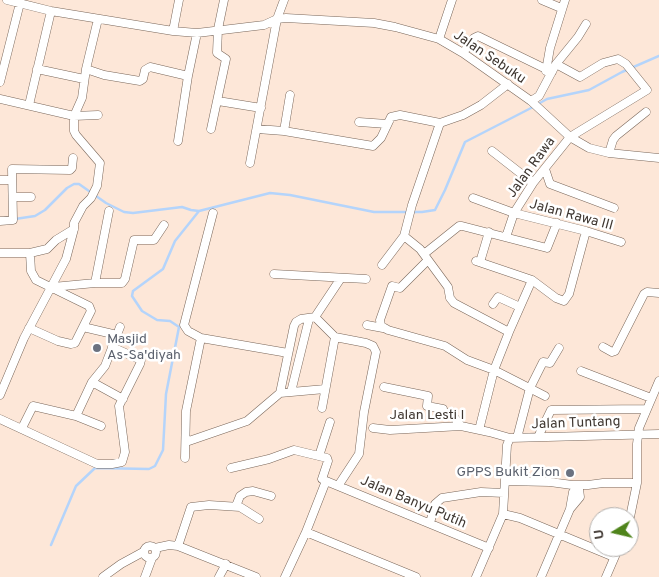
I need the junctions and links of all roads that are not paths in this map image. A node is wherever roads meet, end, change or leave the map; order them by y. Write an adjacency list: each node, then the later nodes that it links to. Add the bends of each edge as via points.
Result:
1 (8, 0): 8 (street, Jalan Sebuku)
2 (179, 0): 15 (street)
3 (224, 0): 14 (street)
4 (284, 0): 12 (street)
5 (452, 0): 17 (street)
6 (542, 0): 9 (street)
7 (565, 0): 9 (street)
8 (23, 3): 10 (street, Jalan Sebuku); 25 (street)
9 (561, 8): 22 (street, via 550,48)
10 (51, 11): 11 (street, Jalan Sebuku); 21 (street)
11 (98, 19): 15 (street, Jalan Sebuku); 20 (street)
12 (277, 19): 14 (street, Jalan Sebuku, via 264,25); 17 (street, Jalan Sebuku, via 374,24); 32 (street)
13 (586, 24): 19 (street)
14 (218, 29): 16 (street, Jalan Sebuku); 29 (street, via 216,53 226,59)
15 (173, 31): 16 (street, Jalan Sebuku)
16 (197, 33): 23 (street)
17 (439, 39): 18 (street, Jalan Sebuku)
18 (463, 53): 22 (street, via 478,36); 26 (street, Jalan Sebuku)
19 (556, 64): 22 (street); 42 (street, via 580,77 618,59 647,90)
20 (86, 68): 23 (street, via 104,75 140,81 150,67); 24 (street)
21 (37, 69): 24 (street); 31 (street)
22 (549, 71): 30 (street, via 539,96)
23 (188, 76): 43 (street)
24 (84, 79): 35 (street, via 82,98)
25 (0, 82)
26 (508, 84): 30 (street, Jalan Sebuku); 37 (street, via 481,105)
27 (290, 95): 41 (street)
28 (0, 99): 31 (street)
29 (218, 101): 32 (street); 39 (street)
30 (532, 102): 42 (street, Jalan Sebuku)
31 (29, 105): 35 (street)
32 (261, 108): 40 (street)
33 (646, 112): 45 (street, via 616,136)
34 (98, 115): 35 (street)
35 (74, 116): 63 (street, via 76,136 100,163 97,186 83,206)
36 (359, 122): 38 (street)
37 (440, 123): 38 (street, via 400,115 391,117); 66 (street)
38 (387, 124): 41 (street, via 373,146)
39 (211, 129)
40 (257, 129): 41 (street); 48 (street)
41 (284, 131)
42 (570, 137): 45 (street, Jalan Sebuku, via 589,148); 49 (street, Jalan Rawa)
43 (178, 141)
44 (492, 151): 52 (street)
45 (609, 153): 47 (street, Jalan Sebuku)
46 (73, 158): 51 (street, via 70,170 14,168)
47 (659, 158)
48 (250, 163)
49 (545, 169): 52 (street, Jalan Rawa); 56 (street, via 550,184)
50 (0, 180): 51 (street)
51 (12, 180): 53 (street)
52 (534, 183): 59 (street, Jalan Rawa)
53 (14, 197): 54 (street); 60 (street, via 13,220)
54 (31, 197)
55 (473, 198): 59 (street, Jalan Rawa III)
56 (614, 208)
57 (109, 211): 77 (street)
58 (213, 213): 89 (street, via 184,325)
59 (514, 214): 61 (street, Jalan Rawa III); 67 (street, Jalan Rawa)
60 (0, 221)
61 (557, 223): 64 (street, Jalan Rawa III); 67 (street, via 547,248)
62 (164, 225): 77 (street, via 154,240 134,241 122,283)
63 (74, 229): 70 (street, via 47,249); 78 (street, via 66,259)
64 (586, 230): 68 (street, Jalan Rawa III); 76 (street, via 566,300 561,301)
65 (489, 232): 67 (street); 71 (street, via 458,226); 76 (street, via 478,262)
66 (404, 236): 71 (street); 72 (street)
67 (506, 236)
68 (621, 242)
69 (0, 252): 70 (street)
70 (30, 253): 78 (street, via 31,271 36,280)
71 (426, 257): 86 (street, via 400,288 392,286 380,320); 87 (street, via 448,287 450,298 456,305)
72 (382, 265)
73 (274, 274): 74 (street)
74 (341, 278): 75 (street); 82 (street)
75 (366, 279)
76 (532, 280): 81 (street)
77 (95, 283): 78 (street)
78 (52, 288): 84 (street, via 91,308); 85 (street)
79 (659, 293): 91 (street, via 644,294 615,351)
80 (493, 304): 81 (street, via 498,297)
81 (520, 307): 87 (street)
82 (312, 318): 88 (street); 93 (street, via 296,322); 101 (street)
83 (367, 325): 86 (street)
84 (83, 327): 85 (street, via 75,343 71,344); 90 (street, via 118,331)
85 (29, 328): 103 (street)
86 (383, 328): 94 (street, via 445,346 467,360)
87 (509, 332): 94 (street)
88 (335, 337): 100 (street); 128 (street, via 366,343 376,352 364,412 360,454)
89 (201, 338): 93 (street); 121 (street, via 186,411)
90 (112, 347): 97 (street, via 106,366); 106 (street, via 141,360)
91 (603, 347)
92 (559, 348): 99 (street, via 550,363 543,362)
93 (288, 353): 102 (street)
94 (494, 370): 99 (street); 116 (street)
95 (581, 371): 105 (street)
96 (659, 381): 105 (street)
97 (92, 382): 106 (street); 109 (street)
98 (384, 387): 113 (street, via 428,396 427,406 443,409)
99 (530, 388): 104 (street); 120 (street)
100 (325, 389): 101 (street); 107 (street)
101 (291, 392): 102 (street)
102 (280, 393): 121 (street, via 247,421)
103 (0, 395)
104 (545, 396)
105 (651, 398): 108 (street)
106 (123, 399): 114 (street, via 119,410 125,452 124,459 118,464 97,464)
107 (322, 408)
108 (646, 409): 117 (street); 119 (street, via 551,410)
109 (76, 416): 112 (street); 114 (street, via 33,406)
110 (0, 419): 114 (street)
111 (330, 422): 122 (street)
112 (101, 426)
113 (461, 426): 115 (street, Jalan Lesti I); 116 (street, Jalan Lesti I)
114 (22, 428)
115 (373, 428)
116 (479, 430): 120 (street, Jalan Lesti I)
117 (638, 434): 118 (street, Jalan Tuntang); 119 (street, Jalan Tuntang); 127 (street)
118 (659, 434)
119 (538, 437): 120 (street, Jalan Tuntang)
120 (513, 438): 125 (street, via 507,445)
121 (186, 442): 123 (street)
122 (319, 456): 124 (street, via 294,450); 126 (street, via 328,460 322,478)
123 (185, 458)
124 (231, 468)
125 (505, 481): 129 (street, via 550,482); 130 (street)
126 (326, 482): 128 (street, Jalan Banyu Putih); 137 (street)
127 (637, 483): 129 (street); 133 (street)
128 (338, 486): 136 (street, Jalan Banyu Putih)
129 (580, 487): 138 (street, via 580,497 570,509)
130 (504, 493): 134 (street); 136 (street, via 481,492 442,498 435,504)
131 (271, 496): 132 (street, via 246,492 240,496)
132 (236, 506): 135 (street); 139 (street, via 191,507)
133 (632, 507)
134 (503, 514): 138 (street); 142 (street)
135 (259, 519)
136 (430, 524): 142 (street, Jalan Banyu Putih)
137 (306, 532): 151 (street); 152 (street)
138 (559, 535): 140 (street); 154 (street)
139 (178, 546): 141 (street); 146 (street)
140 (589, 547)
141 (155, 548): 143 (street, via 148,546); 145 (street, via 156,554)
142 (489, 548): 153 (street)
143 (144, 552): 145 (street, via 146,557); 147 (street)
144 (614, 557): 155 (street)
145 (152, 558): 148 (street)
146 (226, 564): 149 (street); 150 (street)
147 (103, 577)
148 (145, 577)
149 (220, 577)
150 (256, 577)
151 (285, 577)
152 (416, 577)
153 (476, 577)
154 (541, 577)
155 (606, 577)

